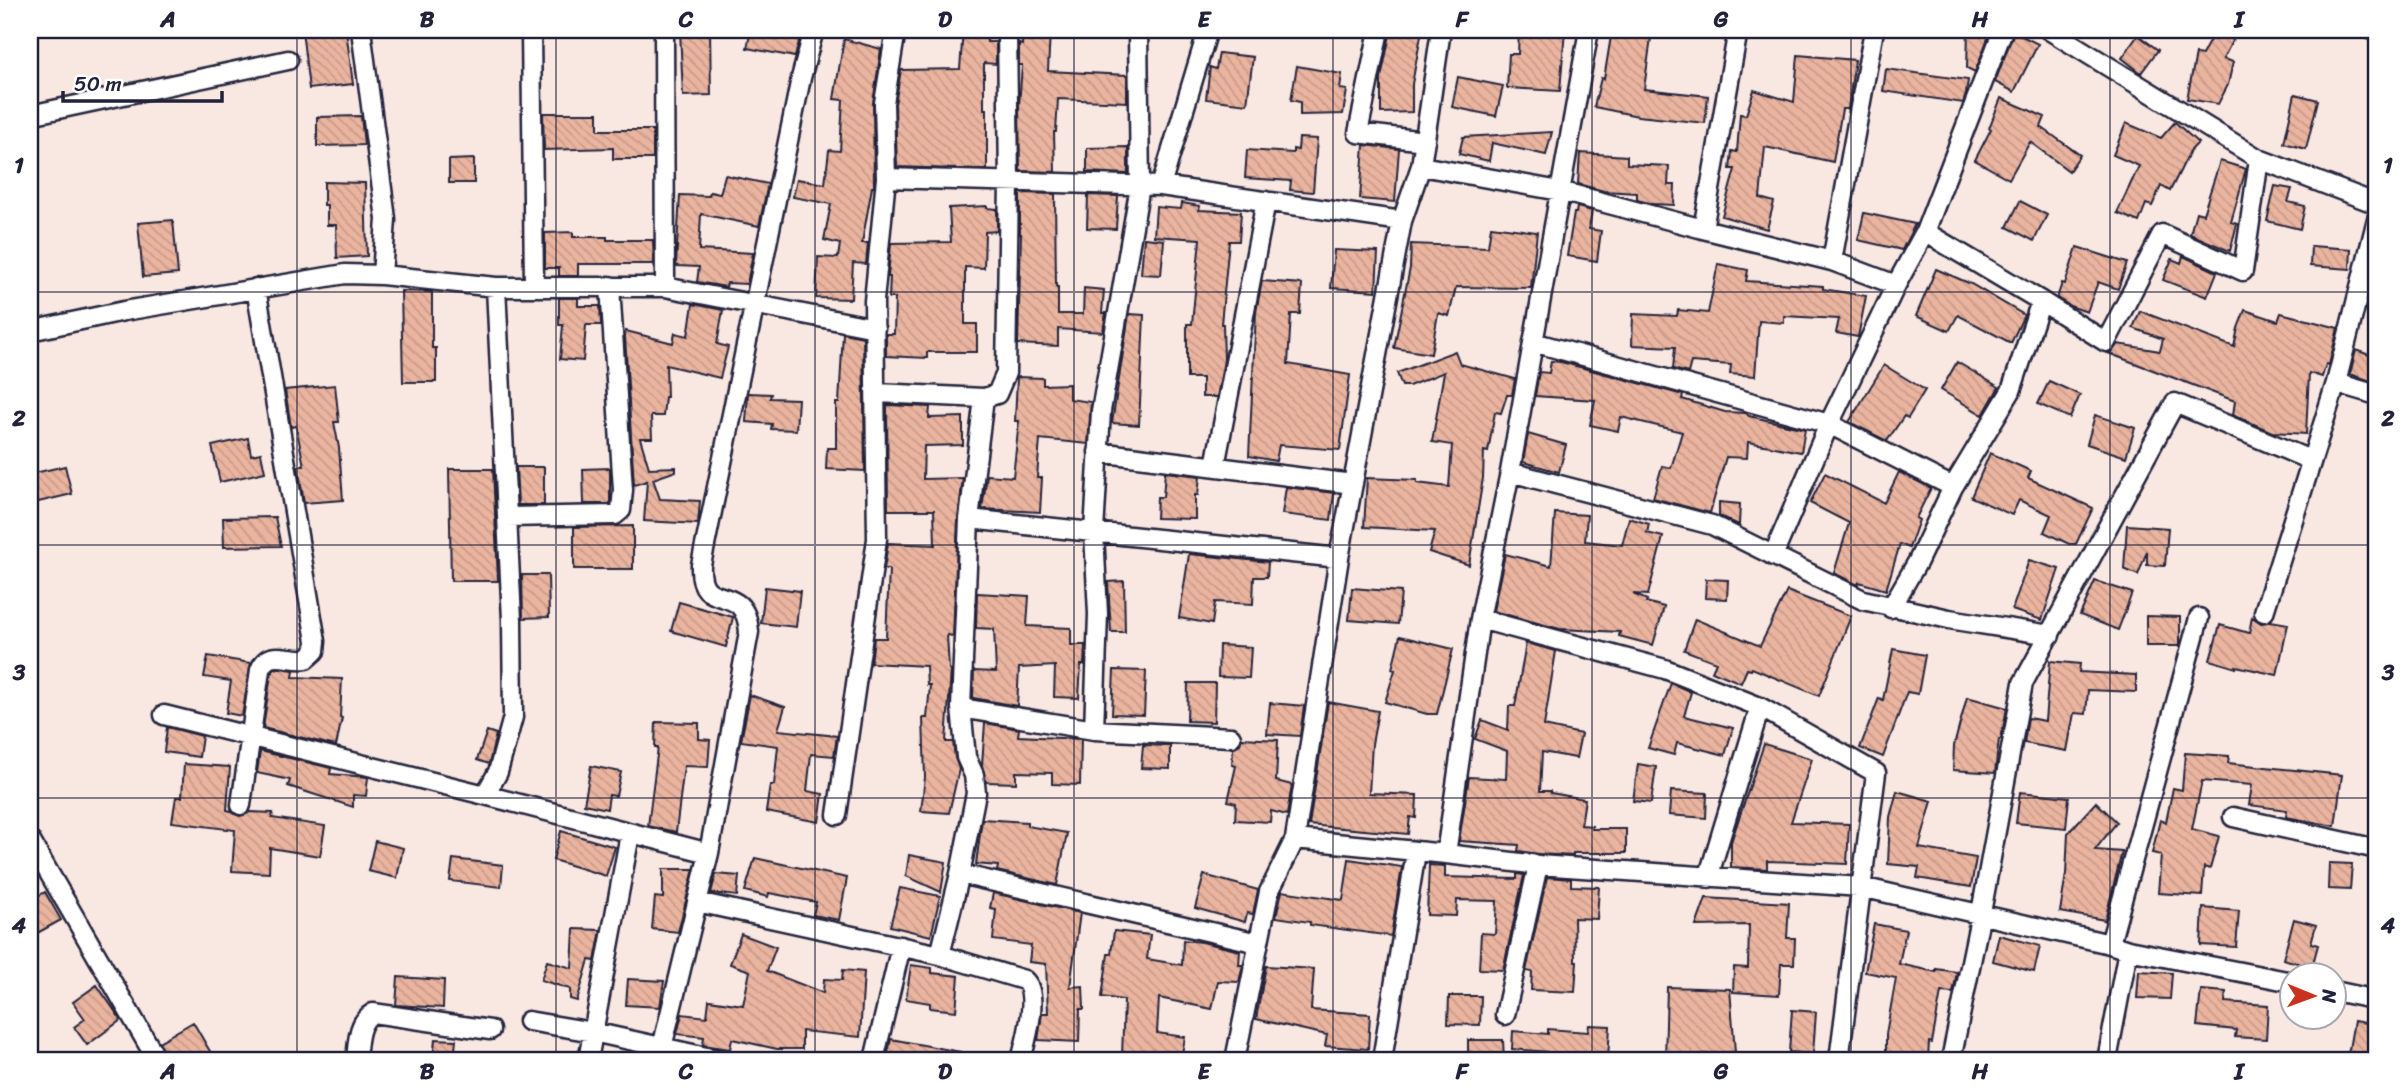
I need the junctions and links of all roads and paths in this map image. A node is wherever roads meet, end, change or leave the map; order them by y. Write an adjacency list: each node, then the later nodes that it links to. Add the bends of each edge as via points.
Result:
1 (361, 30): 33 (street, via 386,219)
2 (531, 30): 34 (street)
3 (664, 30): 38 (street)
4 (814, 30): 41 (street)
5 (896, 30): 21 (street, via 884,103)
6 (1007, 30): 22 (street)
7 (1138, 30): 23 (street)
8 (1208, 30): 24 (street)
9 (1379, 30): 18 (street, via 1359,133)
10 (1441, 30): 18 (street)
11 (1589, 30): 25 (street)
12 (1738, 30): 30 (street)
13 (1874, 30): 32 (street)
14 (2003, 30): 31 (street)
15 (2049, 30): 19 (street)
16 (288, 60): 17 (street)
17 (30, 115)
18 (1425, 141): 20 (street)
19 (2259, 159): 27 (street); 40 (street, via 2243,271 2162,234 2106,342)
20 (1421, 166): 25 (street); 29 (street)
21 (886, 178): 22 (street); 42 (street)
22 (1009, 182): 23 (street); 48 (street, via 1006,373 997,394)
23 (1140, 186): 24 (street); 50 (street)
24 (1161, 186): 26 (street)
25 (1560, 191): 30 (street); 44 (street)
26 (1266, 201): 29 (street); 52 (street)
27 (2377, 204)
28 (2377, 219): 45 (street)
29 (1402, 220): 54 (street)
30 (1703, 229): 32 (street)
31 (1925, 232): 35 (street); 40 (street)
32 (1832, 261): 35 (street)
33 (382, 275): 36 (street); 39 (street, via 345,274)
34 (534, 285): 36 (street); 37 (street)
35 (1896, 285): 49 (street)
36 (496, 286): 56 (street)
37 (610, 286): 38 (street); 56 (street, via 624,490 621,510 615,514)
38 (665, 287): 41 (street)
39 (256, 288): 43 (street); 70 (street, via 316,641 315,651 306,659 264,660)
40 (2041, 301): 55 (street, via 2011,391)
41 (756, 303): 42 (street); 81 (street, via 701,565 702,586 741,606 749,632)
42 (875, 328): 46 (street)
43 (30, 331)
44 (1533, 342): 49 (street); 53 (street)
45 (2336, 383): 47 (street); 51 (street)
46 (877, 393): 48 (street); 74 (street, via 877,539)
47 (2377, 395)
48 (984, 398): 57 (street)
49 (1829, 424): 55 (street); 59 (street)
50 (1098, 452): 52 (street); 58 (street)
51 (2310, 460): 62 (street); 65 (street, via 2175,403)
52 (1215, 466): 54 (street)
53 (1510, 472): 59 (street, via 1712,525); 64 (street)
54 (1353, 484): 60 (street)
55 (1953, 487): 61 (street)
56 (507, 517): 72 (street, via 513,717 498,772)
57 (969, 519): 58 (street); 67 (street)
58 (1094, 532): 60 (street); 69 (street, via 1098,614)
59 (1773, 556): 61 (street, via 1863,600)
60 (1339, 558): 77 (street)
61 (1891, 608): 65 (street)
62 (2264, 612)
63 (2199, 618): 90 (street)
64 (1480, 619): 66 (street, via 1665,669); 82 (street)
65 (2050, 635): 88 (street, via 2023,682)
66 (1760, 707): 85 (street); 86 (street, via 1877,772)
67 (961, 708): 69 (street); 84 (street, via 966,757 976,793)
68 (164, 715): 70 (street)
69 (1094, 730): 71 (street)
70 (252, 736): 72 (street); 73 (street)
71 (1231, 737)
72 (485, 794): 76 (street)
73 (241, 805)
74 (837, 815)
75 (2233, 817): 79 (street)
76 (631, 834): 81 (street); 100 (street)
77 (1295, 839): 80 (street); 89 (street, via 1269,892)
78 (30, 841): 102 (street)
79 (2377, 849)
80 (1416, 852): 82 (street); 109 (street)
81 (709, 853): 87 (street)
82 (1446, 854): 83 (street)
83 (1538, 865): 85 (street); 97 (street)
84 (960, 873): 89 (street); 93 (street)
85 (1709, 878): 86 (street)
86 (1861, 887): 88 (street); 110 (street)
87 (697, 902): 91 (street); 101 (street)
88 (1981, 913): 90 (street); 111 (street)
89 (1258, 943): 108 (street)
90 (2110, 944): 92 (street)
91 (901, 946): 93 (street); 106 (street)
92 (2127, 950): 94 (street); 112 (street)
93 (940, 955): 107 (street, via 1017,977 1029,985 1032,1002)
94 (2278, 979)
95 (2348, 994): 96 (street)
96 (2377, 1000)
97 (1505, 1015)
98 (528, 1021): 100 (street)
99 (491, 1030): 103 (street, via 373,1013 361,1027)
100 (593, 1032): 101 (street); 104 (street)
101 (660, 1055): 105 (street)
102 (157, 1060)
103 (356, 1060)
104 (588, 1060)
105 (720, 1060)
106 (874, 1060)
107 (1021, 1060)
108 (1235, 1060)
109 (1382, 1060)
110 (1839, 1060)
111 (1951, 1060)
112 (2107, 1060)

